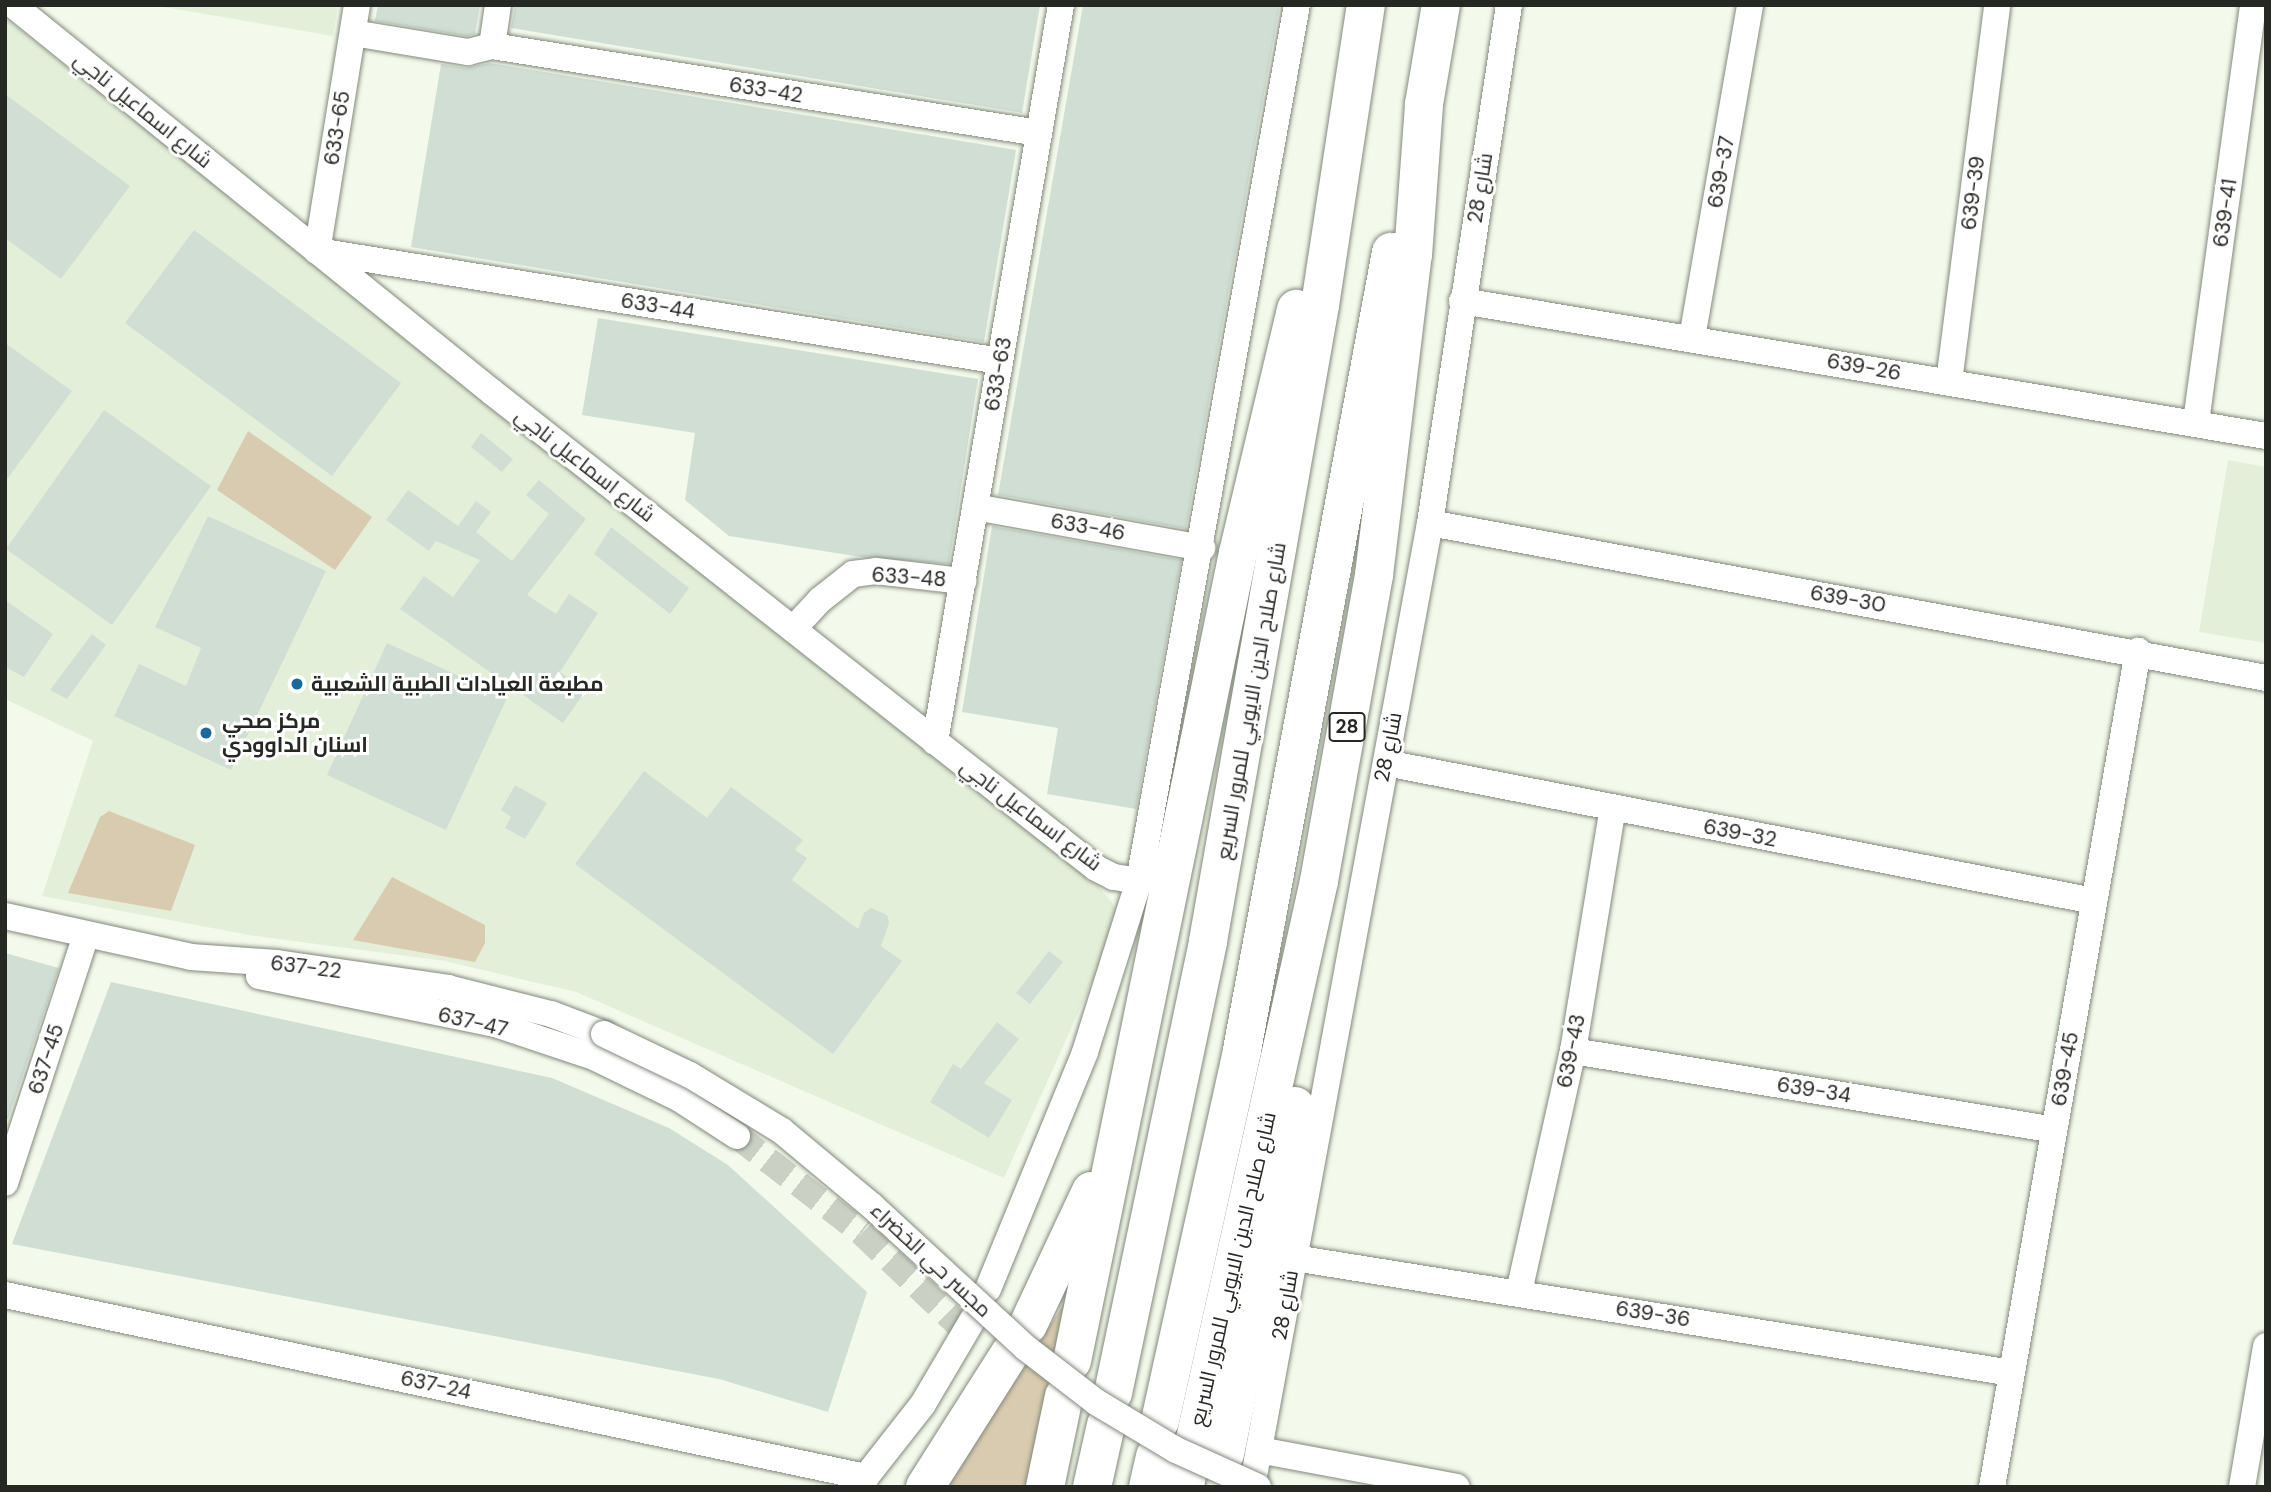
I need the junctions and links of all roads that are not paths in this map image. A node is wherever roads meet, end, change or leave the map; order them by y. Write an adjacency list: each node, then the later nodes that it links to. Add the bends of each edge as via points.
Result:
1 (13, 5): 17 (street, شارع اسماعيل ناجي)
2 (357, 5): 12 (street, 633-65)
3 (498, 5): 13 (street)
4 (1061, 5): 16 (street, 633-63)
5 (1297, 5): 26 (street)
6 (1366, 5): 14 (highway, شارع صلاح الدين الايوبي للمرور السريع)
7 (1441, 5): 15 (highway, شارع صلاح الدين الايوبي للمرور السريع / 28)
8 (1509, 5): 18 (street, شارع 28)
9 (1750, 5): 19 (street, 639-37)
10 (1997, 5): 21 (street, 639-39)
11 (2253, 5): 22 (street, 639-41)
12 (353, 33): 13 (street, 633-42, via 467,52); 17 (street, 633-65)
13 (492, 47): 16 (street, 633-42)
14 (1350, 92): 34 (highway, via 1238,553); 58 (highway, شارع صلاح الدين الايوبي للمرور السريع, via 1320,305 1208,941)
15 (1424, 104): 53 (highway, شارع صلاح الدين الايوبي للمرور السريع / 28, via 1366,376 1242,1050); 54 (highway, شارع صلاح الدين الايوبي للمرور السريع / 28, via 1411,268 1374,575 1319,881 1296,1101)
16 (1039, 133): 20 (street, 633-63)
17 (317, 251): 20 (street, 633-44); 28 (street, شارع اسماعيل ناجي)
18 (1462, 301): 19 (street, 639-26); 25 (street, شارع 28)
19 (1692, 338): 21 (street, 639-26)
20 (1000, 360): 24 (street, 633-63)
21 (1949, 382): 22 (street, 639-26)
22 (2196, 422): 23 (street, 639-26)
23 (2266, 436)
24 (975, 507): 26 (street, 633-46); 27 (street, 633-63)
25 (1430, 523): 29 (street, 639-30); 32 (street, شارع 28)
26 (1202, 548): 35 (street)
27 (963, 581): 28 (street, 633-48, via 877,570 853,575); 31 (street, 633-63)
28 (793, 629): 31 (street, شارع اسماعيل ناجي)
29 (2138, 651): 30 (street, 639-30); 36 (street, 639-45)
30 (2266, 678)
31 (935, 742): 35 (street, شارع اسماعيل ناجي, via 1096,868)
32 (1385, 763): 33 (street, 639-32); 46 (street, شارع 28)
33 (1613, 808): 36 (street, 639-32); 41 (street, 639-43)
34 (1176, 872): 35 (street, شارع اسماعيل ناجي); 42 (highway)
35 (1139, 881): 47 (street, via 1085,1052)
36 (2094, 901): 43 (street, 639-45)
37 (5, 916): 38 (street, 637-22)
38 (86, 935): 39 (street, 637-22); 45 (street, 637-45)
39 (191, 957): 40 (street, 637-22, via 277,963 447,988 551,1014); 44 (street, 637-47, via 508,1028 644,1079)
40 (604, 1034): 60 (street, مجسر حي الخضراء, bridge, via 723,1093 797,1142 1026,1348 1096,1402 1176,1450)
41 (1573, 1051): 43 (street, 639-34); 48 (street, 639-43)
42 (1132, 1077): 56 (highway, via 1101,1168 1062,1260 1019,1339); 57 (highway)
43 (2054, 1130): 52 (street, 639-45)
44 (737, 1136)
45 (5, 1183)
46 (1294, 1258): 48 (street, 639-36); 54 (street, شارع 28)
47 (988, 1289)
48 (1519, 1292): 52 (street, 639-36)
49 (5, 1295): 55 (street, 637-24)
50 (973, 1319): 55 (street, via 923,1404)
51 (2266, 1346): 63 (street)
52 (2012, 1373): 62 (street, 639-45)
53 (1154, 1454)
54 (1210, 1461): 59 (street, شارع 28); 61 (street)
55 (862, 1482)
56 (925, 1487)
57 (1045, 1487)
58 (1092, 1487)
59 (1252, 1487)
60 (1258, 1487)
61 (1457, 1487)
62 (1992, 1487)
63 (2242, 1487)

